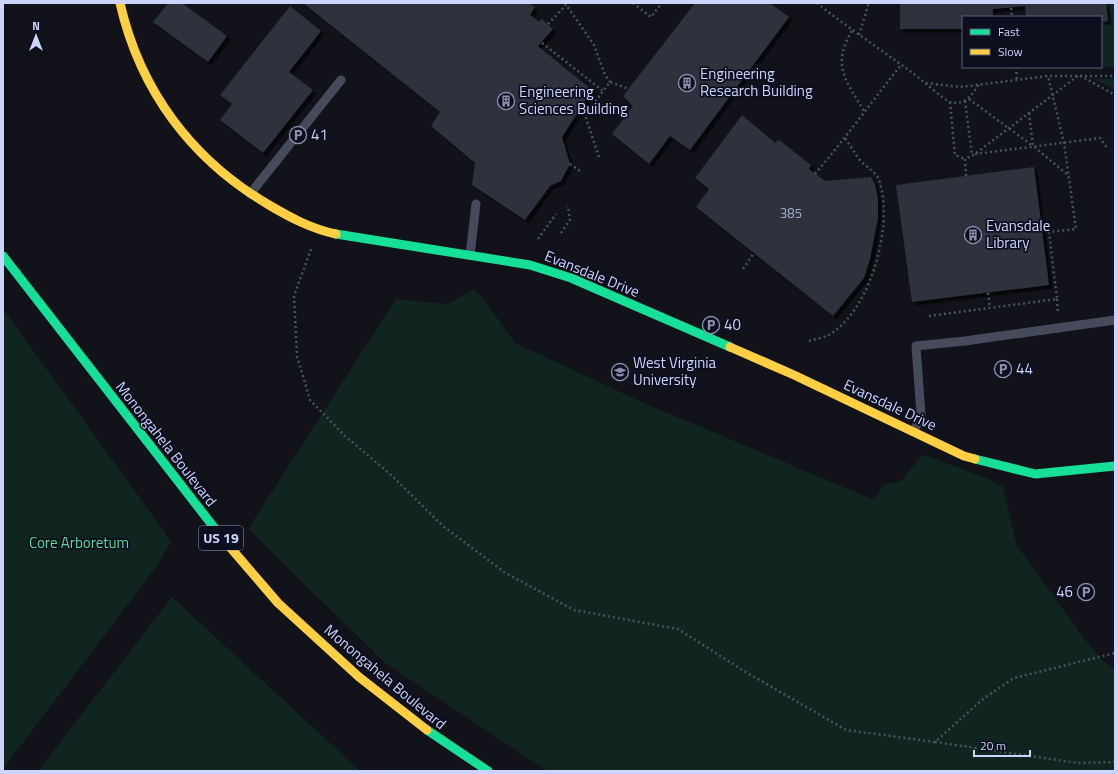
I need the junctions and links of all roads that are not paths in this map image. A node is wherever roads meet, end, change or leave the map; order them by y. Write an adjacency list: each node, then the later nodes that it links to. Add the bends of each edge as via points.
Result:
1 (120, 3): 3 (street, Evansdale Drive, via 127,34 162,105 198,151 218,171)
2 (341, 80): 3 (lane)
3 (250, 194): 5 (street, Evansdale Drive, via 318,230)
4 (476, 204): 5 (lane)
5 (470, 255): 8 (street, Evansdale Drive, via 530,265 571,278 794,375)
6 (3, 256): 10 (street, Monongahela Boulevard / US 19, via 208,522 278,603 359,677 440,741)
7 (1115, 320): 8 (lane, via 916,346 921,415)
8 (914, 431): 9 (street, Evansdale Drive, via 964,456 1035,474)
9 (1115, 466)
10 (488, 771)

